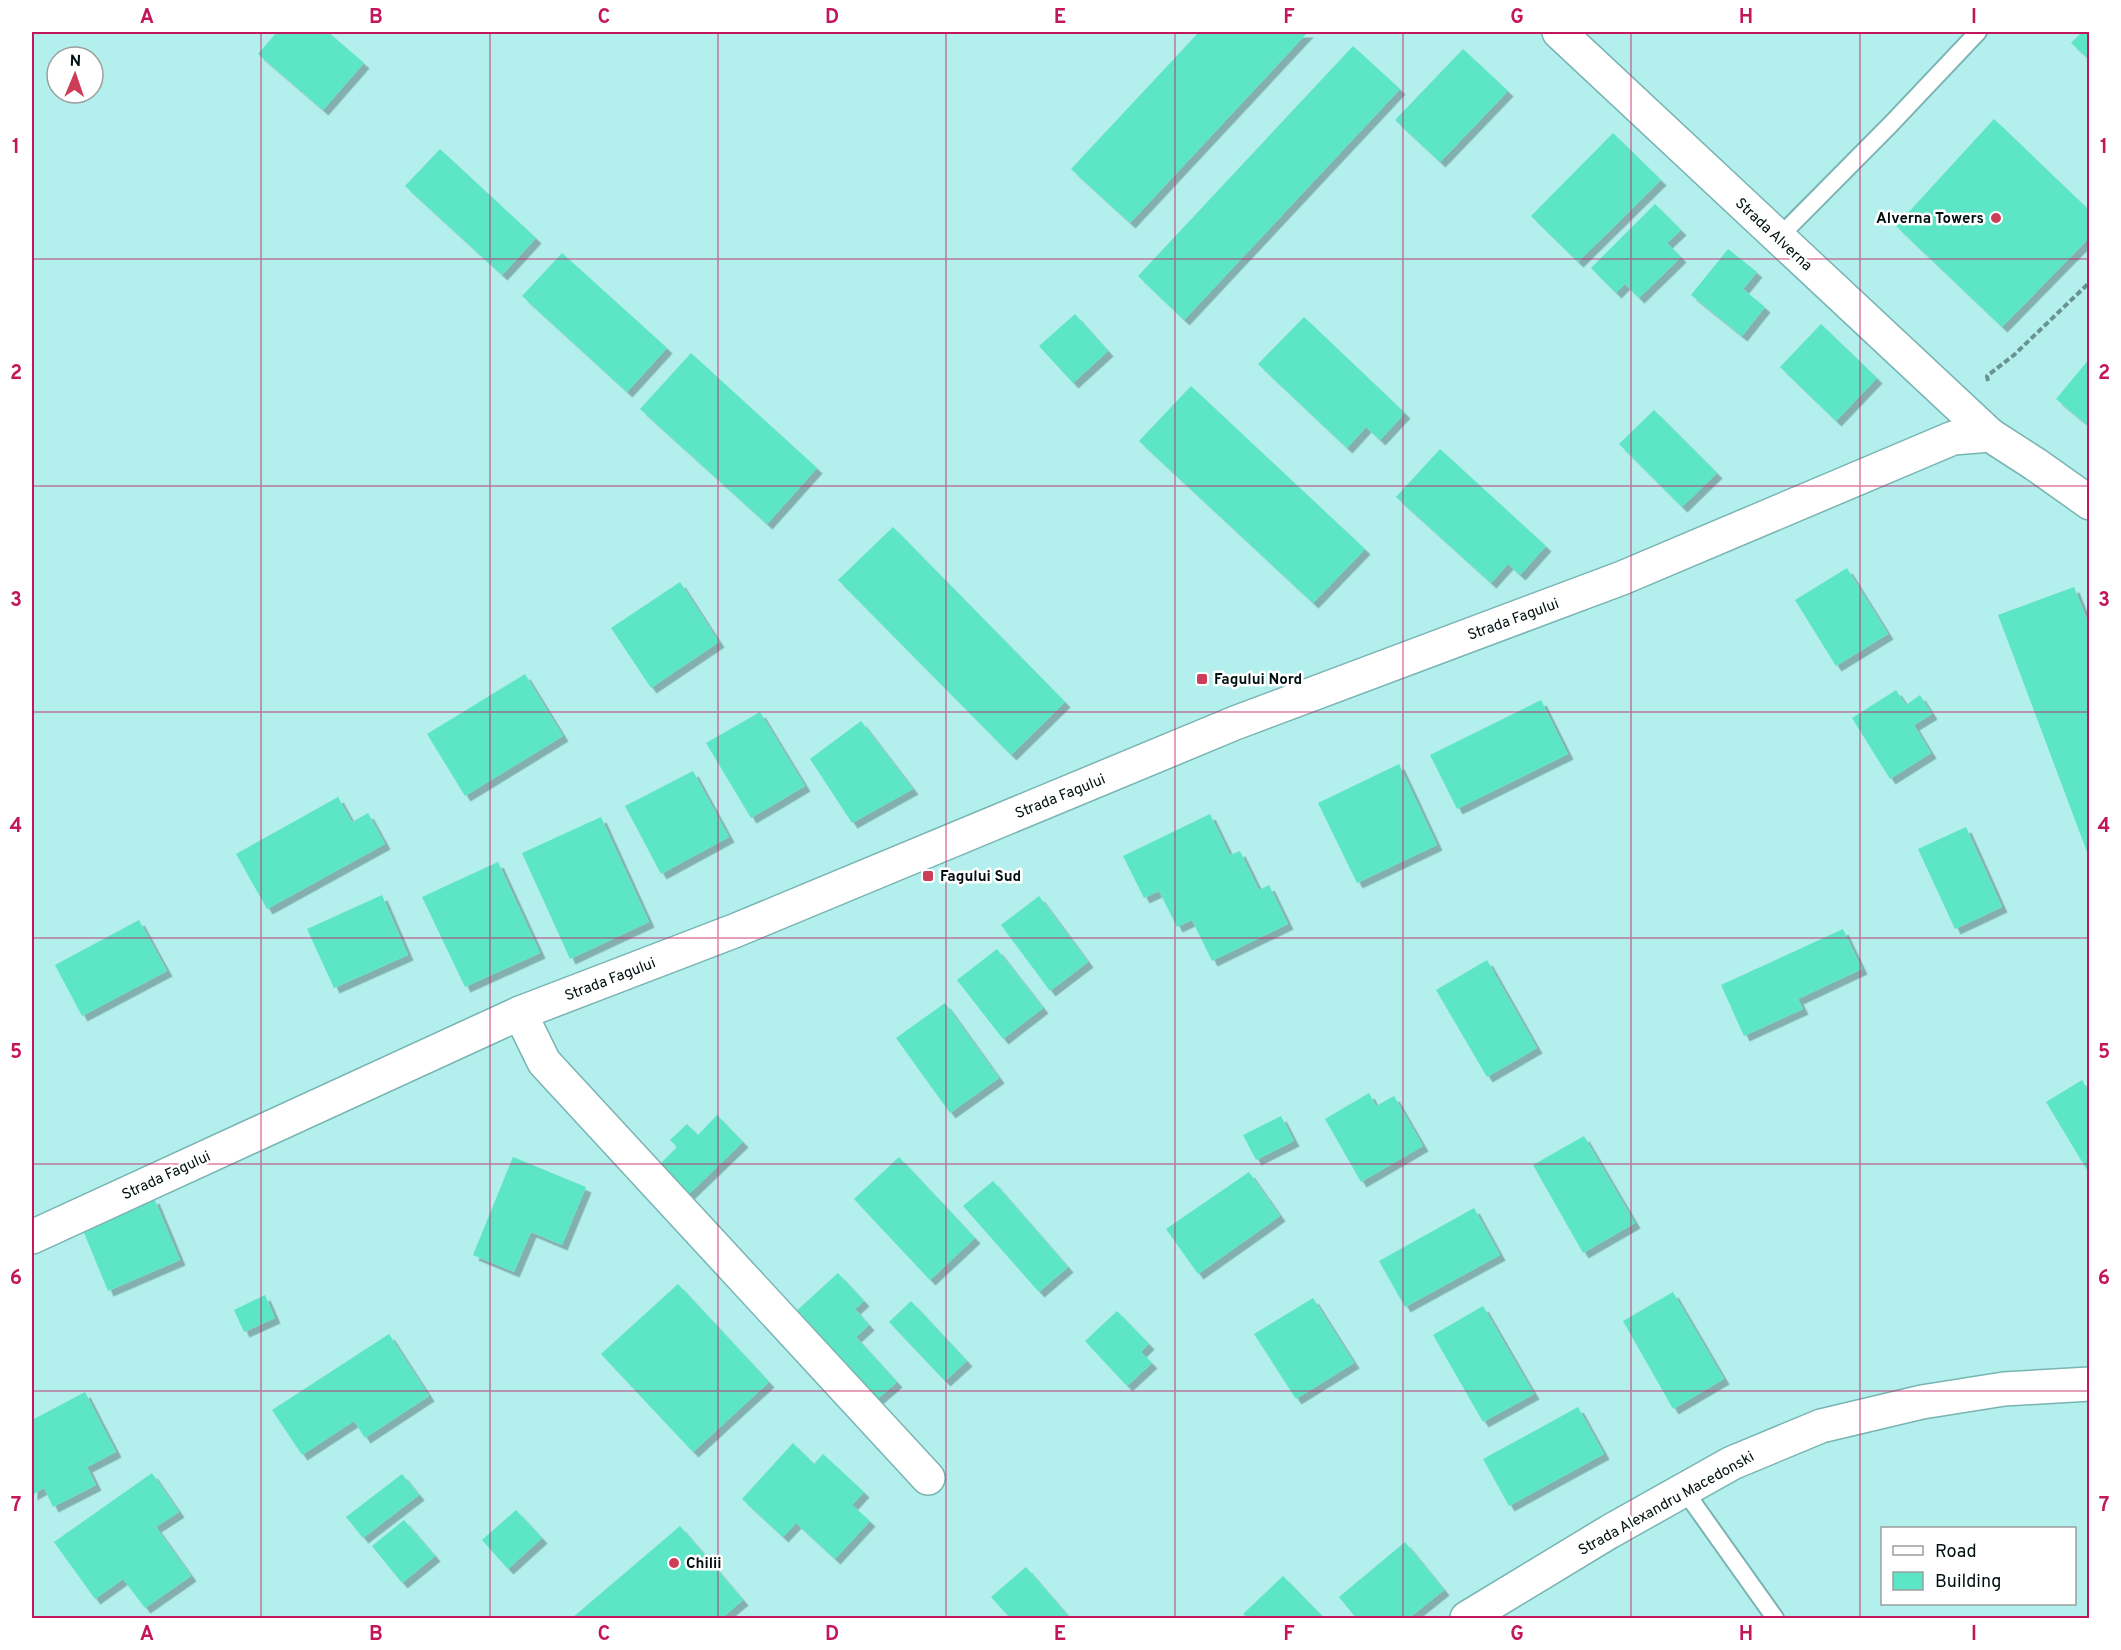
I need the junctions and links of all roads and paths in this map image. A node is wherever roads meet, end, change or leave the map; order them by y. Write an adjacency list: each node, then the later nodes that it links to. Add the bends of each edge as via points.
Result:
1 (1559, 32): 3 (street, Strada Alverna)
2 (1978, 32): 3 (lane)
3 (1778, 238): 5 (street, Strada Alverna)
4 (2090, 282): 5 (path, via 1987,376)
5 (1990, 435): 6 (street); 7 (street, Strada Fagului, via 1953,438 1622,578 1234,723 734,931)
6 (2090, 503)
7 (520, 1013): 8 (street, Strada Fagului); 10 (street, via 544,1062)
8 (32, 1237)
9 (2090, 1384): 11 (street, Strada Alexandru Macedonski, via 2004,1389 1922,1402 1821,1426 1732,1463)
10 (928, 1478)
11 (1684, 1490): 12 (street, Strada Alexandru Macedonski); 13 (lane)
12 (1467, 1618)
13 (1775, 1618)

